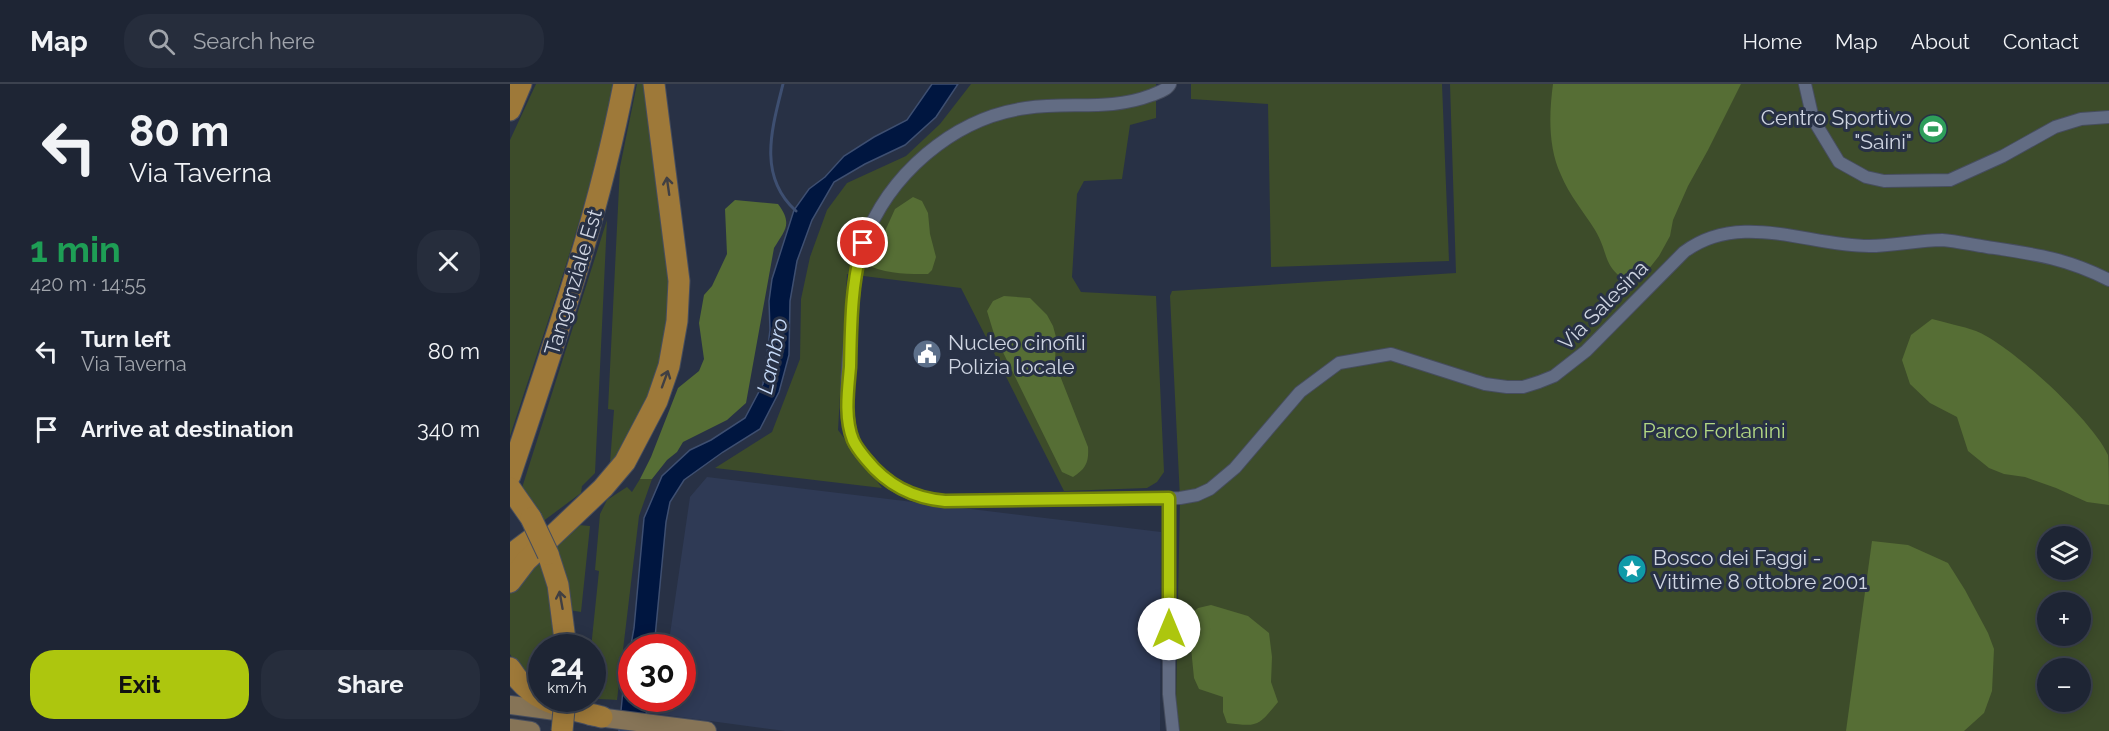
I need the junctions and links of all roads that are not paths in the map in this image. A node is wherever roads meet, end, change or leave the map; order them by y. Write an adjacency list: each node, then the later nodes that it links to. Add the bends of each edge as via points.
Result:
1 (521, 84): 6 (highway)
2 (624, 84): 10 (highway, Tangenziale Est, via 585,246)
3 (654, 84): 9 (highway, one-way to 3, via 669,366 679,281)
4 (1805, 84): 7 (street, via 1813,119 1839,162 1866,177 1884,181 1950,180 2055,127 2081,119)
5 (1170, 85): 12 (street, Via Salesina, via 1122,105 1028,107 987,117 947,138 914,166 883,203 858,261 848,393 850,432 856,447 889,482 914,495 945,501)
6 (510, 110)
7 (2109, 117)
8 (2109, 280): 12 (street, Via Salesina, via 2054,258 1943,240 1870,246 1763,231 1719,235 1684,252 1586,351 1554,376 1523,387 1507,387 1485,384 1391,354 1339,363 1300,392 1236,468 1217,484 1197,495)
9 (641, 432): 13 (highway, via 608,476); 14 (highway, via 626,462 526,561)
10 (510, 476)
11 (510, 488): 15 (highway, one-way to 11, bridge, via 558,585 548,554 531,518)
12 (1169, 498): 24 (street, via 1169,694)
13 (510, 555)
14 (510, 582)
15 (564, 634)
16 (510, 668): 19 (highway, via 544,701)
17 (510, 705): 19 (main road)
18 (564, 712): 22 (highway, bridge)
19 (609, 718): 23 (main road)
20 (510, 728): 21 (main road)
21 (531, 731)
22 (562, 731)
23 (707, 731)
24 (1173, 731)

